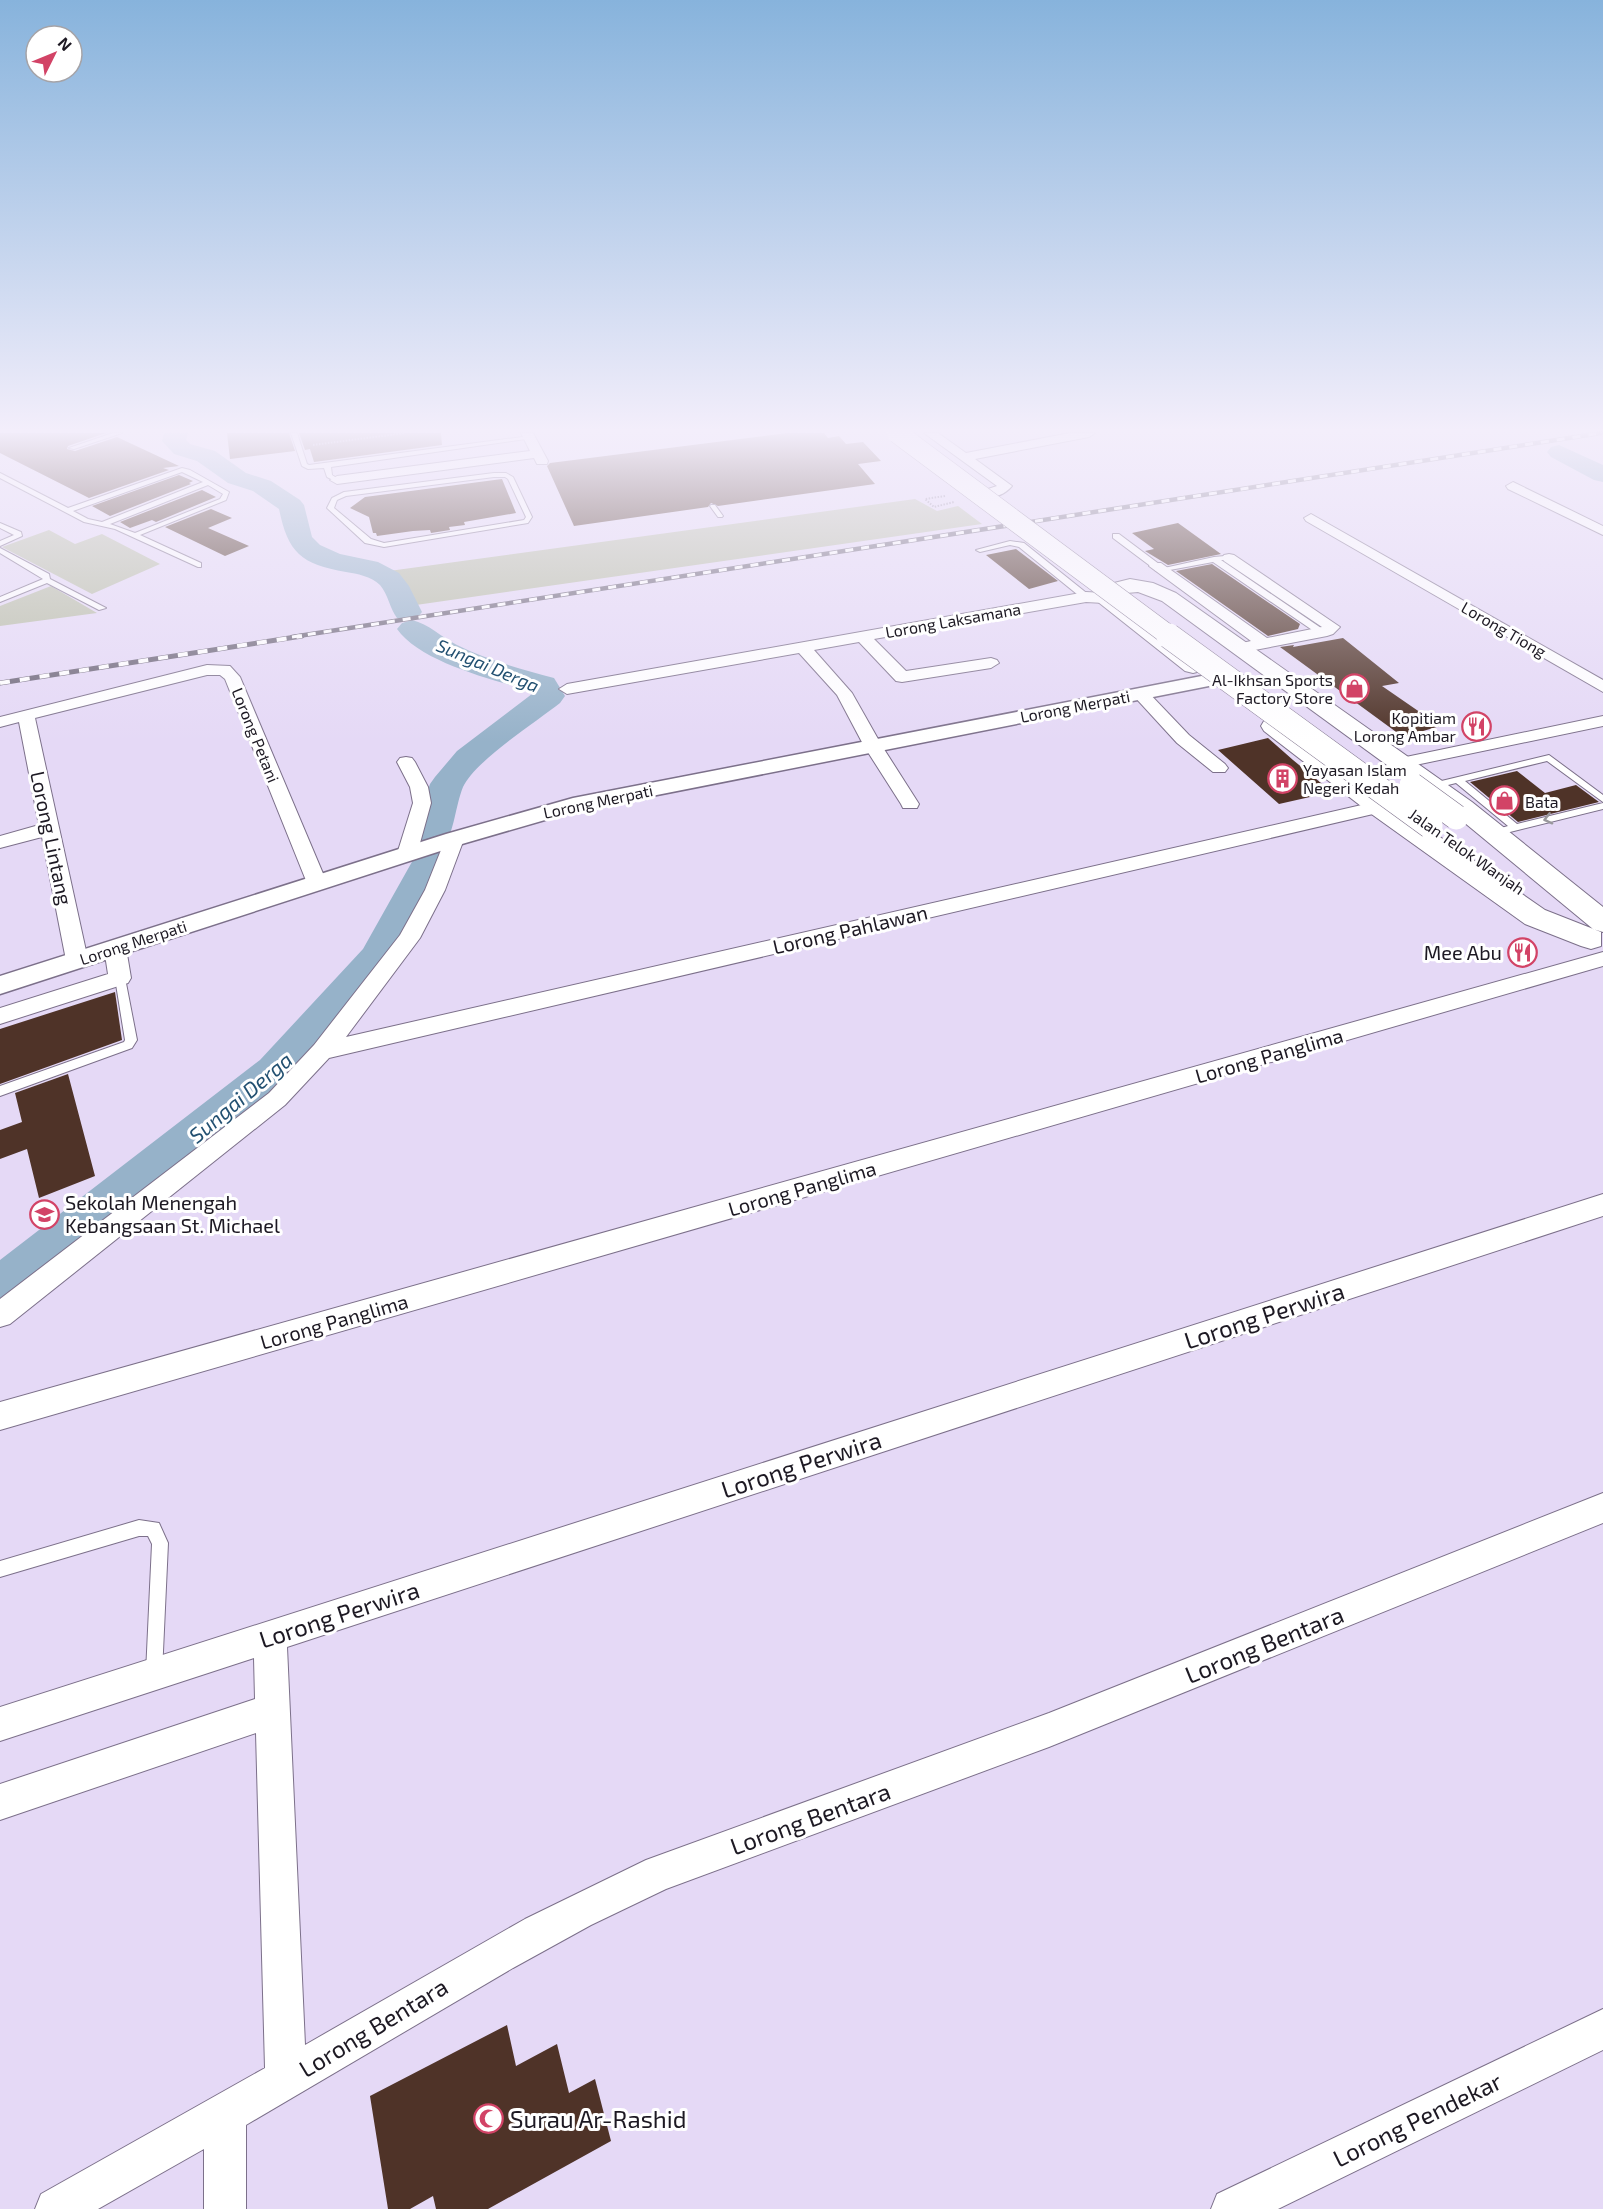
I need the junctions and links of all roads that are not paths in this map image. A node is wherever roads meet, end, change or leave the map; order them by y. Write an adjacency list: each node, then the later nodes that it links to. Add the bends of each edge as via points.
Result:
1 (18, 536): 9 (lane)
2 (137, 536): 13 (lane)
3 (362, 536): 4 (lane, via 384,545)
4 (439, 536)
5 (1036, 536): 41 (main road, Jalan Telok Wanjah, bridge, via 1280,718)
6 (1059, 536): 41 (main road, Jalan Telok Wanjah, bridge)
7 (1116, 536): 14 (lane)
8 (1342, 536): 25 (street, Lorong Tiong)
9 (0, 544)
10 (0, 550): 15 (lane)
11 (980, 550): 16 (lane, via 1010,543 1021,545)
12 (1222, 558): 14 (lane); 20 (street, via 1332,627)
13 (198, 565)
14 (1157, 568): 20 (street)
15 (47, 580): 17 (lane); 18 (lane)
16 (1095, 598): 19 (street, Lorong Laksamana); 22 (main road, via 1115,587 1145,586 1169,597); 24 (main road)
17 (0, 600)
18 (102, 608)
19 (862, 636): 21 (street, Lorong Laksamana); 23 (street, via 902,677)
20 (1264, 643): 22 (street)
21 (802, 646): 26 (street, Lorong Laksamana); 31 (street, via 844,693)
22 (1239, 648): 33 (main road)
23 (991, 663)
24 (1212, 680): 27 (street, Lorong Merpati); 40 (main road)
25 (1603, 687)
26 (567, 689)
27 (1140, 694): 31 (street, Lorong Merpati); 34 (street, via 1183,739)
28 (26, 716): 30 (street, Lorong Petani); 42 (street, Lorong Lintang); 47 (street, Lorong Petani, via 207,670 224,670 232,677)
29 (1603, 721): 33 (street)
30 (0, 722)
31 (873, 746): 38 (street); 44 (street, Lorong Merpati, via 573,805)
32 (405, 762): 46 (street, via 419,787 422,803)
33 (1401, 763): 36 (main road)
34 (1220, 768)
35 (1458, 780): 36 (lane); 37 (lane, via 1549,758); 43 (lane)
36 (1432, 786): 43 (main road)
37 (1603, 799)
38 (910, 804)
39 (1603, 806): 43 (lane, one-way to 43)
40 (1379, 807): 48 (main road, via 1535,916); 54 (street, Lorong Pahlawan)
41 (1443, 821): 48 (main road, Jalan Telok Wanjah)
42 (51, 828): 45 (street); 50 (street, Lorong Lintang)
43 (1505, 830): 48 (main road)
44 (454, 839): 46 (street, Lorong Merpati); 54 (street, via 435,890 409,938)
45 (0, 842)
46 (407, 854): 47 (street, Lorong Merpati)
47 (317, 883): 49 (street, Lorong Merpati)
48 (1601, 938): 58 (street, Lorong Panglima)
49 (115, 948): 50 (street, Lorong Merpati); 51 (street)
50 (77, 960): 52 (street, Lorong Merpati)
51 (120, 978): 53 (street); 55 (lane, via 131,1040 128,1046)
52 (0, 985)
53 (0, 1016)
54 (322, 1051): 57 (street, via 277,1099)
55 (0, 1090)
56 (1603, 1205): 61 (street, Lorong Perwira)
57 (0, 1315)
58 (0, 1416)
59 (1603, 1508): 67 (street, Lorong Bentara, via 1049,1730 658,1873 537,1932)
60 (0, 1569): 62 (lane, via 139,1528 153,1528 160,1543)
61 (270, 1636): 62 (street, Lorong Perwira); 63 (street)
62 (154, 1674): 64 (street, Lorong Perwira)
63 (274, 1710): 65 (street); 67 (street)
64 (0, 1724)
65 (0, 1802)
66 (1603, 2029): 71 (street, Lorong Pendekar)
67 (286, 2079): 68 (street, Lorong Bentara)
68 (225, 2115): 69 (street, Lorong Bentara); 70 (street)
69 (56, 2209)
70 (225, 2209)
71 (1232, 2209)

